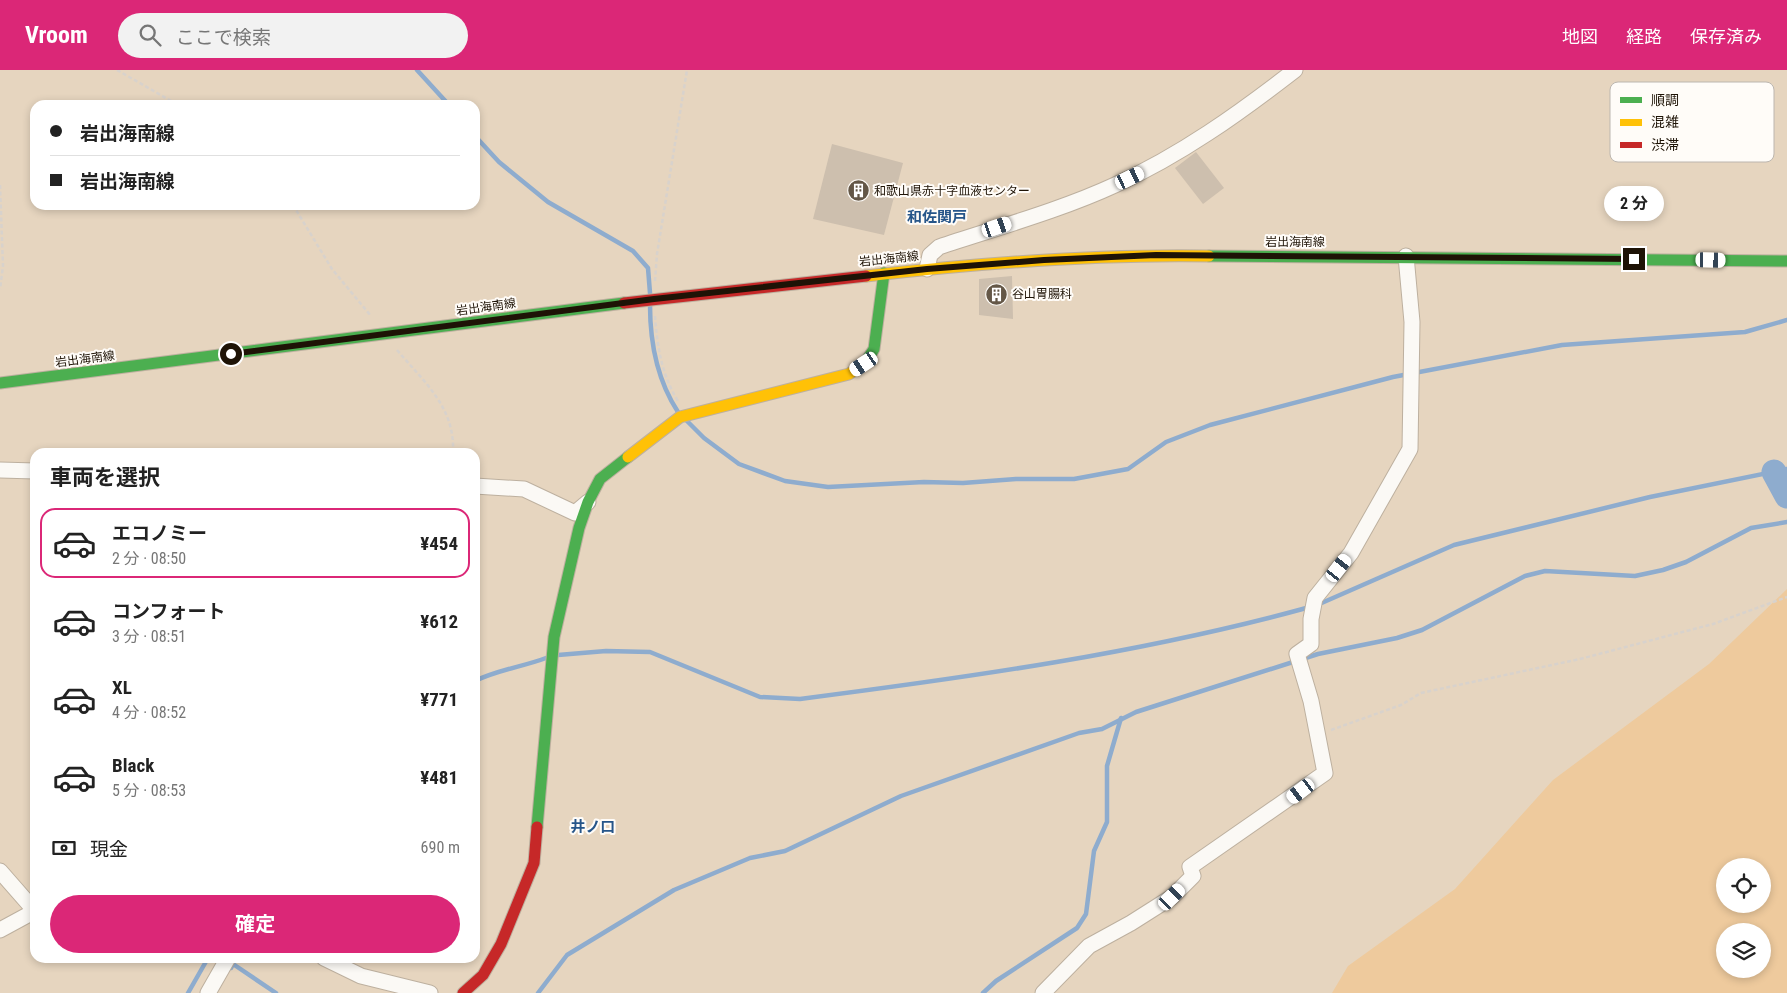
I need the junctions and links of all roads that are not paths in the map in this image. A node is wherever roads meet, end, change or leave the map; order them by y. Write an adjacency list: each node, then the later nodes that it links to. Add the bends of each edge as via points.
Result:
1 (1295, 70): 4 (street, via 1224,124 1146,170 1098,192 939,247 930,255)
2 (1406, 256): 3 (main road, 岩出海南線); 4 (main road, 岩出海南線, via 1156,255); 20 (street, via 1412,322 1410,449 1351,553 1315,598 1311,644 1297,654 1311,700 1325,773 1190,867 1193,876 1172,897 1088,946)
3 (1787, 261)
4 (927, 269): 5 (main road, 岩出海南線)
5 (884, 273): 6 (main road, 岩出海南線, via 654,299); 10 (main road, via 874,349 864,364 849,374 687,415 600,479)
6 (0, 383)
7 (0, 470): 8 (street)
8 (30, 471)
9 (480, 486): 10 (street, via 524,490 575,513)
10 (588, 502): 19 (main road, via 554,637 534,863 501,944 483,975)
11 (0, 870): 12 (street)
12 (30, 905)
13 (30, 914): 14 (street)
14 (0, 930)
15 (225, 963): 17 (street)
16 (334, 963): 18 (street, via 361,976)
17 (208, 993)
18 (430, 993)
19 (463, 993)
20 (1043, 993)

